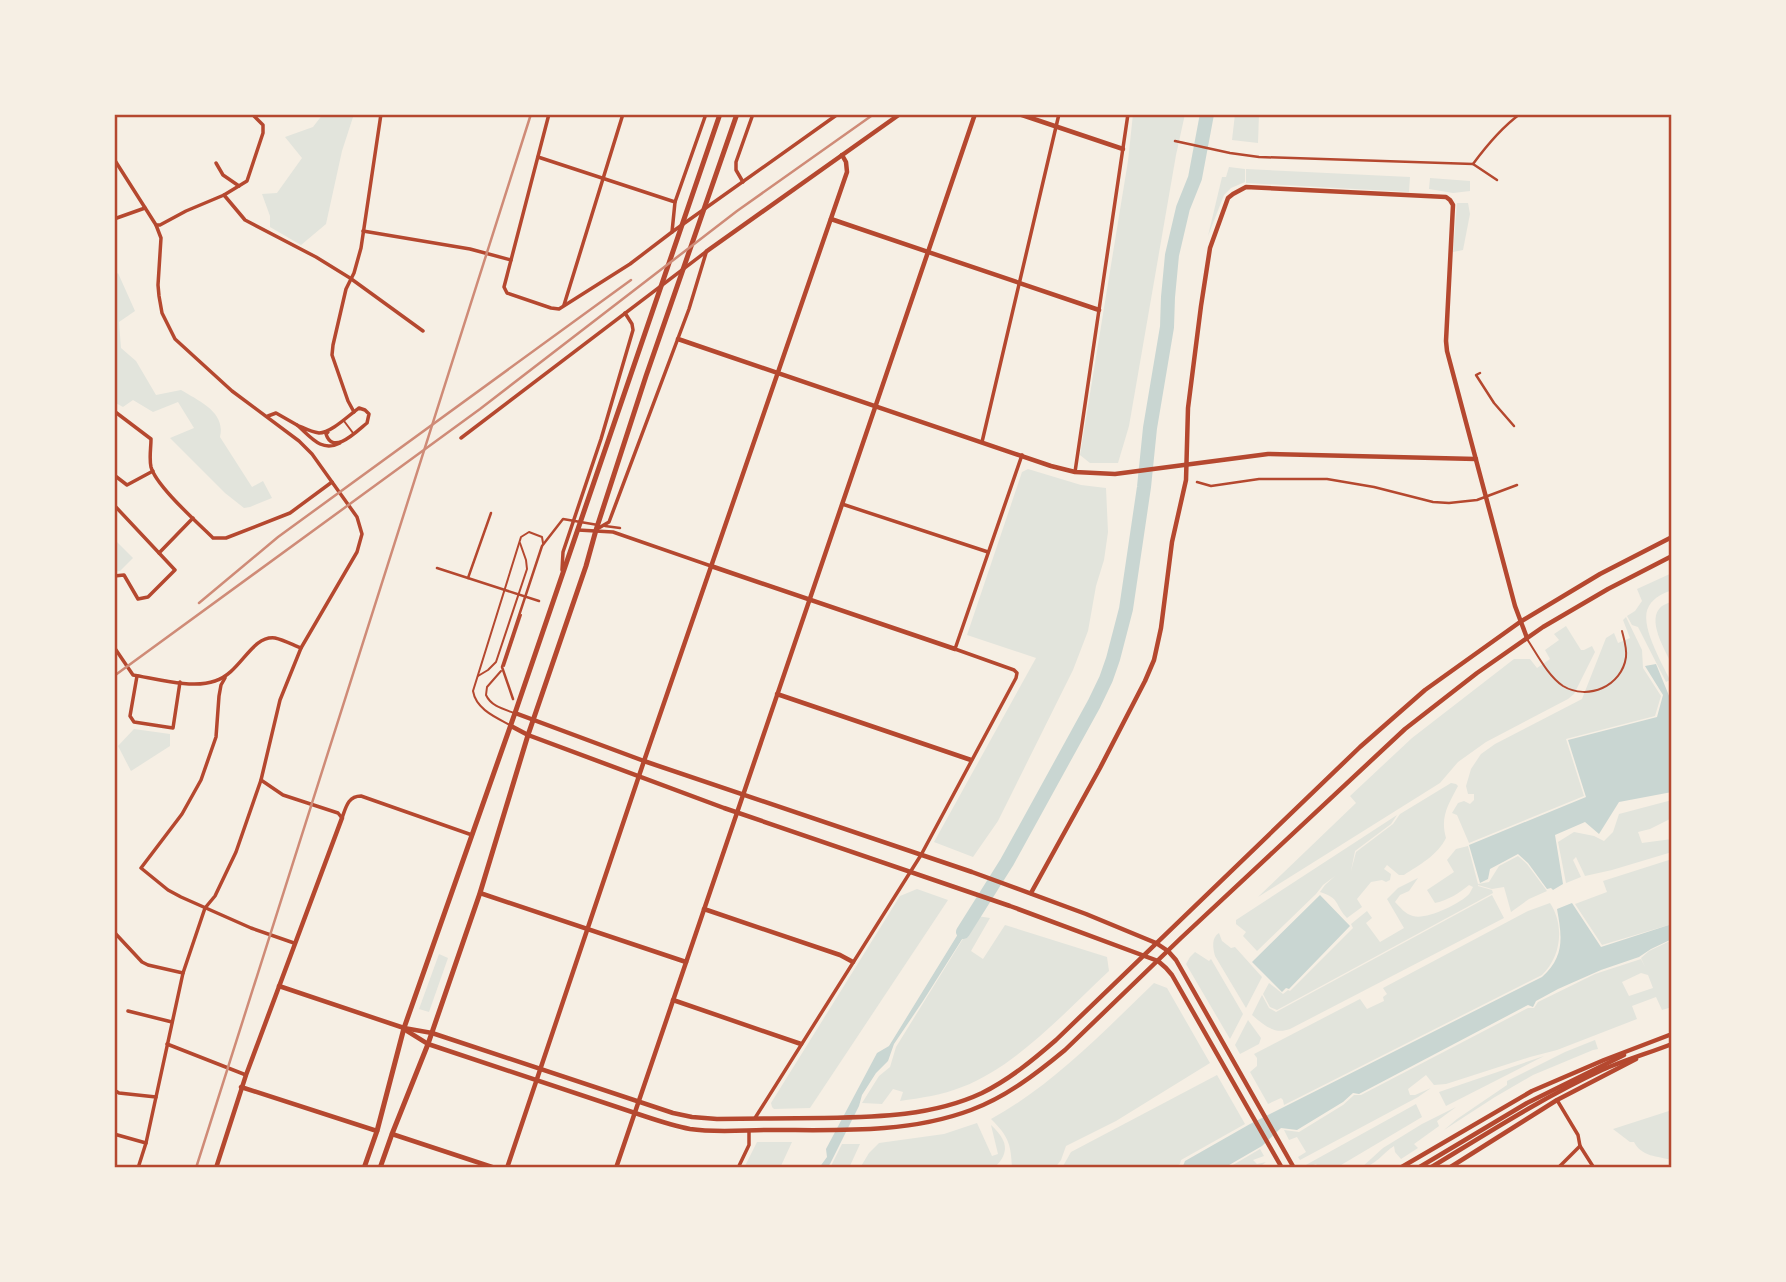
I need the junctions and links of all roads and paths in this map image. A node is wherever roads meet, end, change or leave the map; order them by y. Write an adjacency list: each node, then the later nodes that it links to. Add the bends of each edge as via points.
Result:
1 (252, 114): 27 (street, via 263,125 262,133 251,173)
2 (381, 114): 34 (street)
3 (549, 114): 20 (street)
4 (623, 114): 24 (street)
5 (706, 114): 29 (street)
6 (720, 114): 74 (main road)
7 (737, 114): 75 (main road)
8 (753, 114): 26 (street, via 736,162)
9 (838, 114): 26 (street)
10 (900, 114): 19 (street)
11 (975, 114): 37 (street)
12 (1019, 114): 16 (street)
13 (1059, 114): 16 (street)
14 (1128, 114): 18 (street)
15 (1520, 114): 23 (street)
16 (1056, 127): 18 (street); 40 (street)
17 (1175, 141): 23 (street, via 1259,157)
18 (1123, 149): 42 (street)
19 (842, 155): 32 (street, via 847,172); 36 (street)
20 (538, 157): 24 (street); 38 (street)
21 (114, 159): 30 (street)
22 (216, 163): 27 (street, via 223,175)
23 (1473, 164): 25 (street)
24 (603, 177): 29 (street); 41 (street)
25 (1497, 180)
26 (743, 182): 35 (street)
27 (239, 186): 28 (street)
28 (224, 195): 33 (street); 39 (street, via 245,220)
29 (675, 202): 35 (street)
30 (145, 208): 31 (street); 33 (street)
31 (114, 219)
32 (831, 219): 37 (street); 46 (street)
33 (156, 225): 51 (street, via 161,238 159,296 170,330 232,391)
34 (363, 231): 38 (street); 39 (street)
35 (672, 232): 41 (street)
36 (707, 251): 43 (street); 45 (street)
37 (928, 252): 40 (street); 48 (street)
38 (511, 260): 41 (street, via 504,286 507,293 551,308)
39 (350, 278): 44 (street); 50 (street, via 332,355)
40 (1019, 282): 42 (street); 58 (street)
41 (564, 305)
42 (1099, 310): 64 (street)
43 (625, 313): 57 (street); 83 (street, via 633,330 563,552)
44 (423, 331)
45 (678, 339): 46 (street); 75 (street, via 609,522)
46 (778, 373): 48 (street); 81 (street)
47 (1480, 373): 54 (street, via 1476,375 1482,387)
48 (876, 406): 58 (street); 69 (street)
49 (114, 411): 63 (street, via 151,439)
50 (354, 412): 52 (street); 56 (street, via 363,408 369,418)
51 (267, 416): 53 (street, via 276,413); 67 (street, via 305,447)
52 (343, 420): 55 (street); 56 (lane)
53 (297, 425): 55 (street); 59 (street, via 324,447)
54 (1514, 426)
55 (327, 432): 59 (street, via 329,441)
56 (353, 433): 59 (street)
57 (461, 438)
58 (982, 442): 60 (street)
59 (340, 443)
60 (1021, 455): 64 (street); 78 (street)
61 (1476, 459): 62 (street, via 1285,453); 62 (street, via 1447,351 1450,200 1246,187 1228,198 1210,248 1188,408); 89 (street)
62 (1186, 464): 64 (street, via 1118,474); 116 (street, via 1154,660)
63 (153, 471): 65 (street, via 127,485); 72 (street)
64 (1075, 472)
65 (114, 475)
66 (1197, 482): 68 (street, via 1211,486 1259,479 1327,478 1449,503 1477,500)
67 (334, 484): 72 (street, via 290,513 226,538 213,538); 92 (street, via 357,517 362,534 357,552)
68 (1517, 485)
69 (842, 504): 78 (street); 87 (street)
70 (114, 505): 79 (street)
71 (491, 513): 85 (street)
72 (193, 518): 79 (street)
73 (620, 528): 86 (street, via 561,519 542,546)
74 (578, 530): 75 (street); 83 (main road)
75 (596, 530): 81 (street); 102 (main road)
76 (1672, 537): 89 (street)
77 (519, 542): 96 (lane); 96 (lane, via 527,569 496,662); 101 (lane, via 529,532 544,543 505,664 485,695)
78 (988, 552): 93 (street)
79 (159, 553): 84 (street, via 174,570 148,597 138,599 124,575)
80 (1672, 556): 91 (street)
81 (711, 566): 87 (street); 106 (street)
82 (437, 568): 85 (street)
83 (562, 575): 101 (main road)
84 (114, 576)
85 (468, 578): 86 (street)
86 (525, 597): 88 (street); 100 (street, via 502,667)
87 (809, 600): 93 (street); 99 (street)
88 (539, 601)
89 (1520, 622): 91 (street); 122 (street, via 1386,723)
90 (1622, 631): 91 (lane, via 1627,654 1621,671 1611,684 1595,692 1566,688 1552,676)
91 (1527, 638): 123 (street, via 1405,729)
92 (302, 648): 97 (street, via 265,638); 108 (street, via 281,700)
93 (955, 649): 105 (street, via 1017,673)
94 (114, 651): 95 (street)
95 (135, 675): 98 (street); 98 (street, via 130,716 134,722 173,728)
96 (478, 677): 103 (lane, via 473,694 476,702)
97 (225, 678): 98 (street, via 204,684); 117 (street, via 216,737 201,780 141,868 168,890)
98 (180, 682)
99 (777, 694): 105 (street); 109 (street)
100 (513, 699)
101 (515, 713): 102 (street); 103 (main road)
102 (534, 720): 104 (main road); 106 (street)
103 (511, 726): 104 (street); 112 (main road)
104 (528, 735): 107 (street); 115 (main road)
105 (971, 760): 113 (street)
106 (644, 761): 107 (street); 109 (street)
107 (639, 777): 110 (street); 119 (street)
108 (261, 780): 111 (street, via 283,795); 117 (street, via 232,860)
109 (743, 795): 110 (street); 113 (street)
110 (737, 813): 114 (street); 118 (street)
111 (342, 818): 112 (street, via 350,799 361,796); 121 (street)
112 (472, 835): 133 (main road)
113 (920, 855): 114 (street); 116 (street)
114 (910, 872): 124 (street); 127 (street)
115 (480, 893): 119 (street); 134 (main road)
116 (1031, 893): 122 (street)
117 (205, 908): 121 (street); 128 (street)
118 (704, 909): 126 (street); 127 (street)
119 (587, 929): 126 (street); 142 (street)
120 (114, 932): 128 (street, via 148,965)
121 (294, 943): 129 (street)
122 (1156, 943): 123 (street); 124 (street)
123 (1168, 951): 125 (street); 168 (street)
124 (1143, 955): 125 (street); 151 (street, via 1034,1059 981,1093 913,1113)
125 (1158, 961): 153 (street, via 1047,1065 987,1104 916,1125); 167 (street, via 1172,975)
126 (686, 962): 130 (street)
127 (853, 962): 139 (street)
128 (183, 973): 132 (street)
129 (279, 986): 133 (street); 143 (street)
130 (673, 1000): 139 (street); 149 (street)
131 (128, 1012): 132 (street)
132 (172, 1022): 137 (street)
133 (404, 1028): 134 (street); 138 (street); 154 (main road)
134 (432, 1033): 138 (main road); 142 (street)
135 (1672, 1034): 136 (street)
136 (1654, 1041): 152 (street, via 1557,1087); 169 (street, via 1532,1091)
137 (167, 1044): 143 (street); 147 (street)
138 (428, 1044): 144 (street); 156 (main road)
139 (802, 1044): 151 (street)
140 (1672, 1044): 141 (street)
141 (1646, 1054): 148 (street); 152 (street, via 1602,1070)
142 (540, 1069): 144 (street); 149 (street)
143 (246, 1075): 145 (street)
144 (537, 1080): 150 (street); 164 (street)
145 (242, 1087): 154 (street); 160 (street)
146 (114, 1090): 147 (street)
147 (156, 1097): 157 (street)
148 (1557, 1100): 158 (street); 172 (street)
149 (638, 1102): 150 (street); 151 (street, via 692,1117)
150 (634, 1113): 153 (street, via 692,1129); 165 (street)
151 (755, 1118)
152 (1498, 1123): 170 (street); 171 (street)
153 (749, 1130): 166 (street)
154 (377, 1131): 161 (main road)
155 (114, 1134): 157 (street)
156 (392, 1134): 162 (main road); 163 (street)
157 (146, 1143): 159 (street)
158 (1580, 1146): 173 (street); 174 (street)
159 (138, 1168)
160 (216, 1168)
161 (364, 1168)
162 (380, 1168)
163 (495, 1168)
164 (507, 1168)
165 (615, 1168)
166 (738, 1168)
167 (1282, 1168)
168 (1294, 1168)
169 (1400, 1168)
170 (1418, 1168)
171 (1430, 1168)
172 (1449, 1168)
173 (1558, 1168)
174 (1594, 1168)

